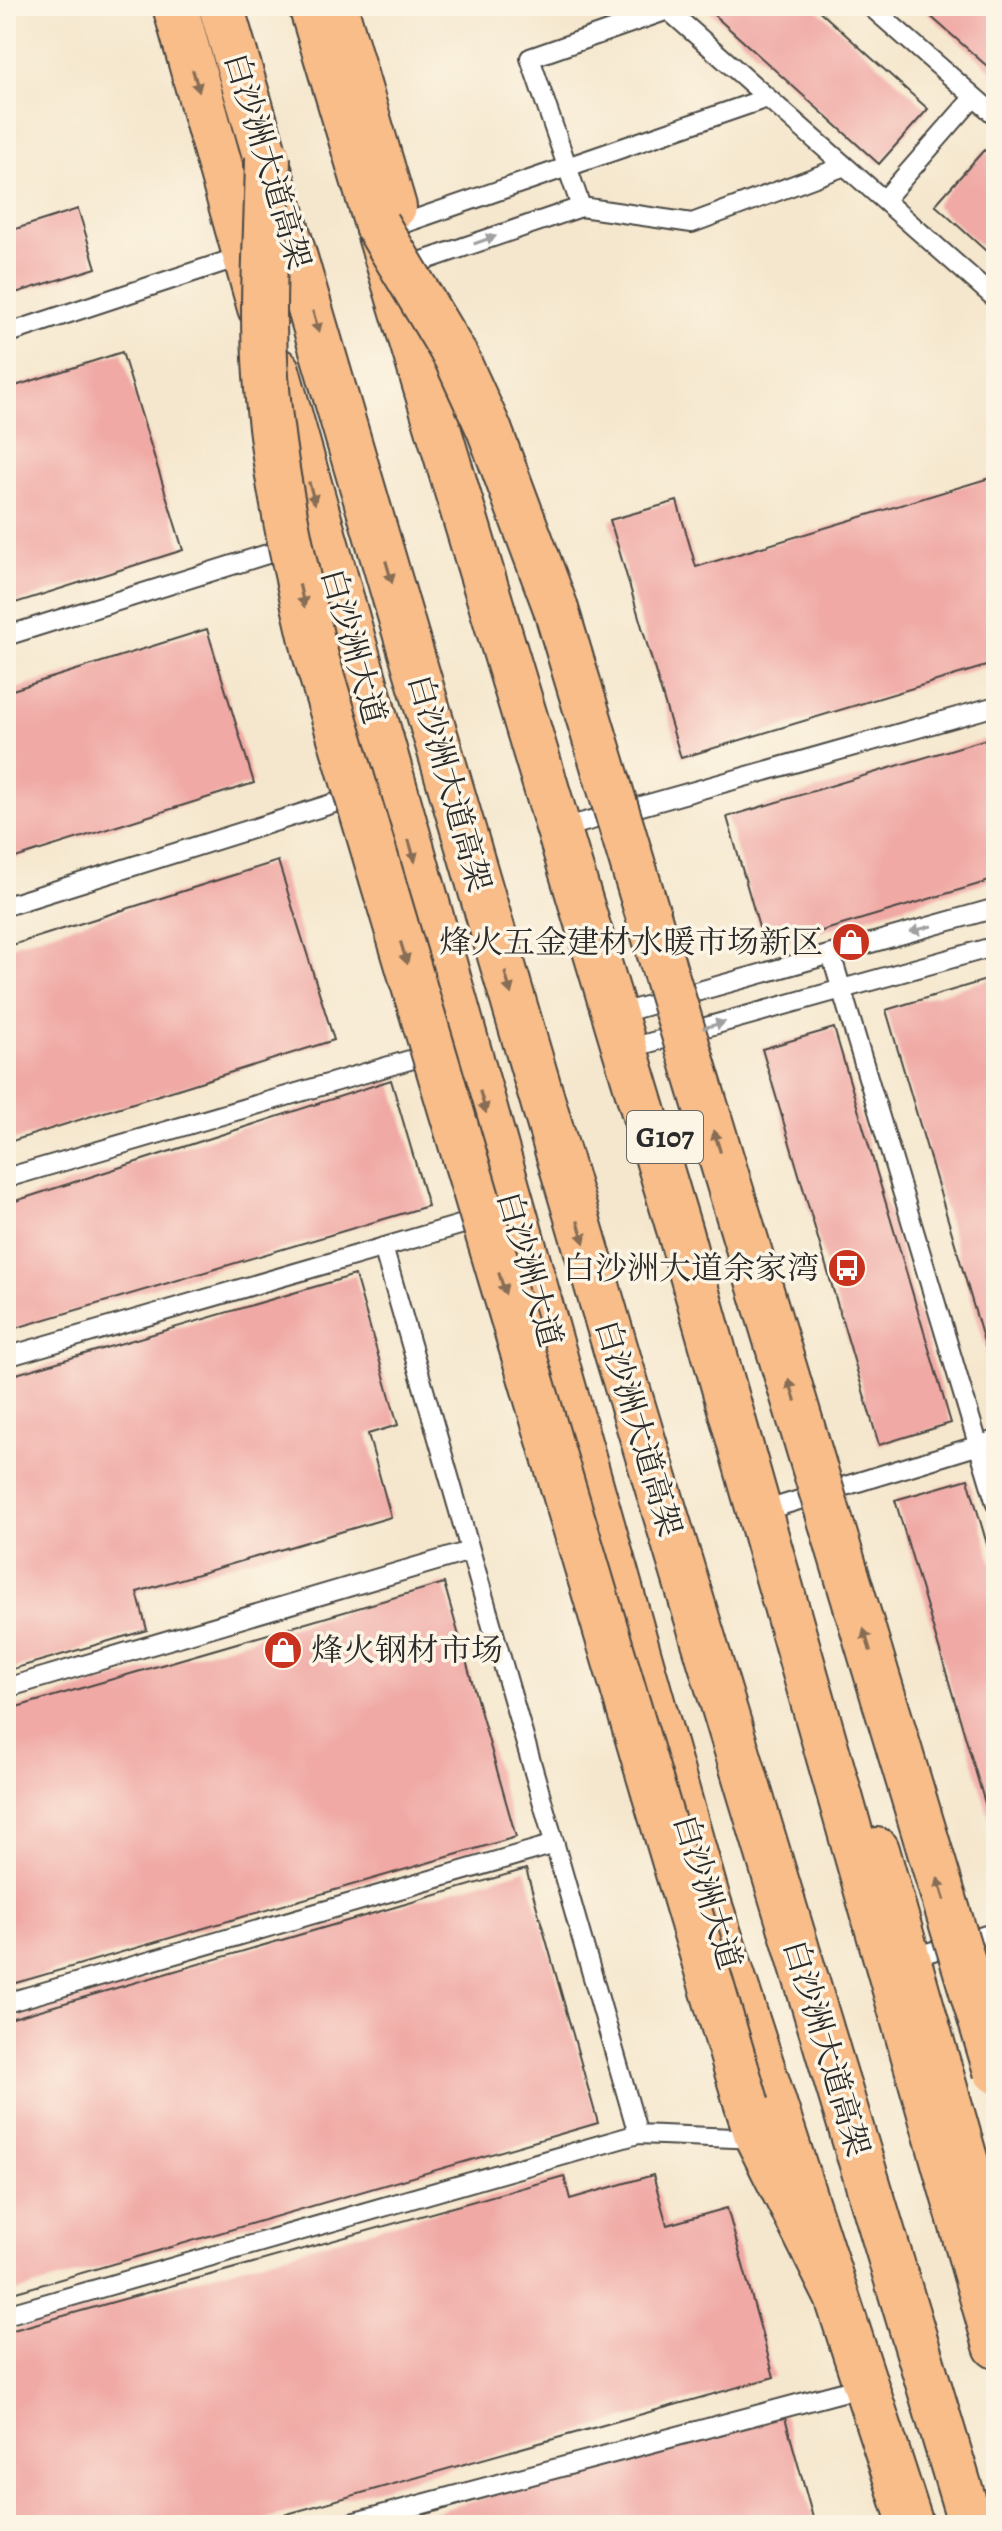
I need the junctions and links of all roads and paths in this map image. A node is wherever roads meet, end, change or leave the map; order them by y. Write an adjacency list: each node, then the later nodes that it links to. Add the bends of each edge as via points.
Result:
1 (175, 6): 15 (main road, 白沙洲大道, one-way to 15)
2 (221, 6): 9 (main road, 白沙洲大道高架)
3 (311, 6): 14 (main road)
4 (335, 6): 14 (main road, G107)
5 (870, 6): 6 (lane)
6 (974, 97): 8 (lane); 12 (lane)
7 (767, 98): 10 (lane); 11 (lane); 11 (lane, via 668,10 530,58)
8 (996, 116)
9 (268, 157): 44 (main road, one-way to 44, bridge, via 266,372 272,441 284,521 316,657); 52 (main road, 白沙洲大道高架, one-way to 52, via 618,1357)
10 (845, 166): 12 (lane); 13 (lane, via 692,223)
11 (567, 167): 13 (lane); 14 (lane)
12 (884, 200): 16 (lane)
13 (581, 207): 14 (lane, one-way to 13)
14 (396, 238): 22 (main road, G107); 43 (main road, one-way to 14, bridge, via 555,606 476,400); 48 (main road, bridge)
15 (245, 255): 17 (lane); 18 (main road, 白沙洲大道, one-way to 18)
16 (996, 299)
17 (6, 334)
18 (324, 537): 19 (lane); 21 (main road, 白沙洲大道)
19 (6, 636)
20 (996, 706): 22 (lane)
21 (394, 785): 23 (lane); 29 (main road, 白沙洲大道, one-way to 29)
22 (574, 825): 28 (main road, G107)
23 (6, 906)
24 (996, 908): 26 (lane, one-way to 26)
25 (996, 946): 27 (lane)
26 (831, 954): 27 (lane); 28 (lane)
27 (842, 989): 28 (lane, one-way to 27); 34 (lane)
28 (633, 1028): 36 (main road, G107)
29 (466, 1044): 30 (lane); 31 (main road, 白沙洲大道, one-way to 31)
30 (6, 1178)
31 (513, 1210): 32 (lane); 44 (main road, 白沙洲大道, via 707,1897)
32 (383, 1247): 33 (lane); 37 (lane)
33 (6, 1357)
34 (987, 1443): 35 (lane); 36 (lane)
35 (996, 1504)
36 (773, 1508): 41 (main road, G107)
37 (470, 1551): 38 (lane); 39 (lane)
38 (6, 1688)
39 (555, 1844): 42 (lane); 45 (lane)
40 (996, 1932): 41 (lane)
41 (910, 1958): 46 (main road, G107)
42 (6, 2003)
43 (996, 2071)
44 (763, 2128): 45 (lane); 49 (main road, via 836,2295)
45 (638, 2134): 47 (lane)
46 (996, 2267)
47 (6, 2315)
48 (996, 2346)
49 (865, 2386): 50 (lane); 51 (main road)
50 (344, 2525)
51 (911, 2525)
52 (971, 2525)

